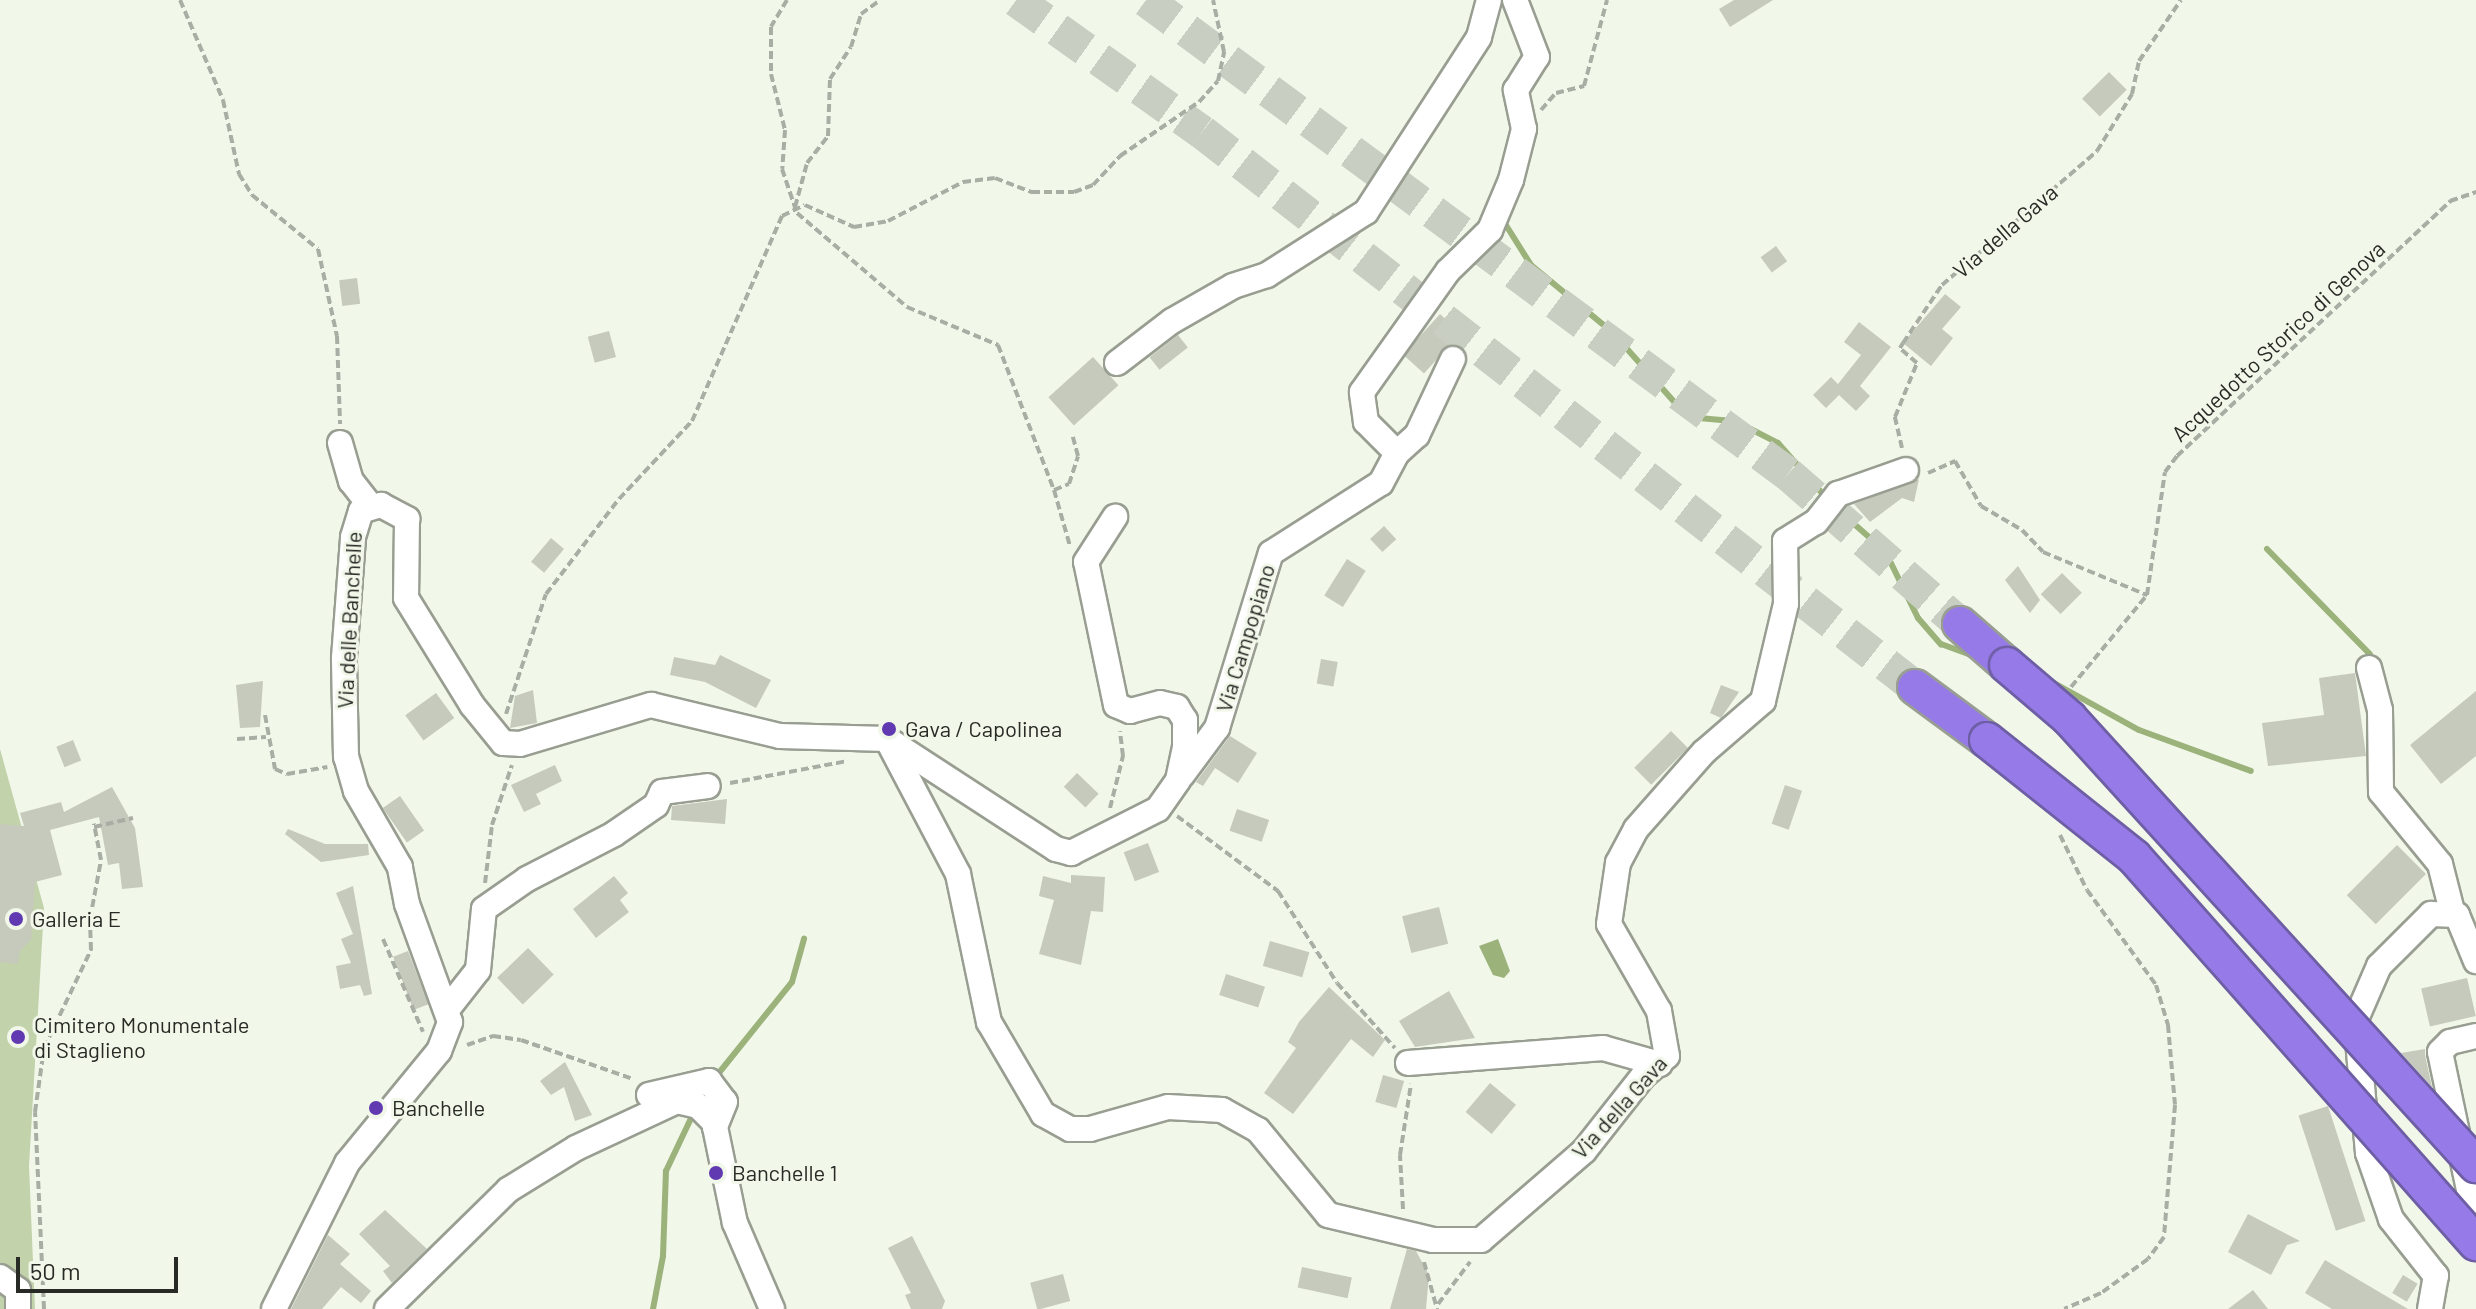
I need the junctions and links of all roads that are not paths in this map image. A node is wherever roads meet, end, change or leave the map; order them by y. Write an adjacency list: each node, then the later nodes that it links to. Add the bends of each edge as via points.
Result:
1 (1489, 0): 4 (street, via 1479,37 1366,212 1267,275 1233,286 1172,321)
2 (1515, 0): 6 (street, via 1537,57 1516,90 1524,129 1490,230 1448,271 1362,392 1366,422)
3 (1453, 359): 6 (street, Via Campopiano, via 1417,435)
4 (1117, 363)
5 (340, 443): 8 (street, via 351,481)
6 (1397, 453): 14 (street, Via Campopiano, via 1381,483 1362,500 1271,553 1217,728)
7 (1906, 470): 21 (street, Via della Gava, via 1838,494 1816,522 1785,541 1786,604 1763,701 1704,752 1636,829 1618,863 1609,924 1664,1025 1669,1051)
8 (371, 507): 13 (street, Via delle Banchelle, via 392,507 407,519 406,598 504,742 651,705 780,736); 18 (street, Via delle Banchelle, via 355,520 353,537 344,658 346,757 356,791 400,867 407,904)
9 (1115, 517): 14 (street, Via Campopiano, via 1086,562 1116,705 1130,711 1170,704 1183,713 1185,746)
10 (1960, 624): 24 (highway, bridge, via 2069,718)
11 (2369, 668): 16 (street, via 2380,710 2381,792 2440,864)
12 (1915, 687): 26 (highway, bridge, via 2134,857)
13 (878, 738): 14 (street, Via Campopiano, via 1056,849 1082,848 1158,809); 21 (street, Via della Gava, via 958,874 989,1022 1043,1114 1070,1129 1090,1129 1168,1107 1222,1110 1258,1130 1328,1215 1409,1226 1461,1242 1489,1237 1584,1151 1643,1076)
14 (1178, 780)
15 (708, 786): 18 (street, via 662,792 656,805 614,834 527,879 484,909 482,960 466,991)
16 (2452, 911): 17 (street); 32 (street, via 2431,914 2379,966 2356,1019 2368,1153 2391,1219 2436,1276)
17 (2476, 961)
18 (449, 1007): 29 (street, via 449,1031 439,1051 347,1163)
19 (2476, 1036): 25 (street, via 2450,1042 2440,1052)
20 (1408, 1063): 21 (street, via 1603,1048)
21 (1660, 1064)
22 (633, 1101): 23 (street, via 701,1079 716,1086 725,1102)
23 (715, 1127): 30 (street, via 698,1106 677,1101 576,1148 508,1190); 31 (street, via 735,1223)
24 (2476, 1165)
25 (2472, 1204)
26 (2476, 1243)
27 (0, 1277): 28 (street, via 18,1290)
28 (18, 1309)
29 (274, 1309)
30 (387, 1309)
31 (772, 1309)
32 (2430, 1309)

